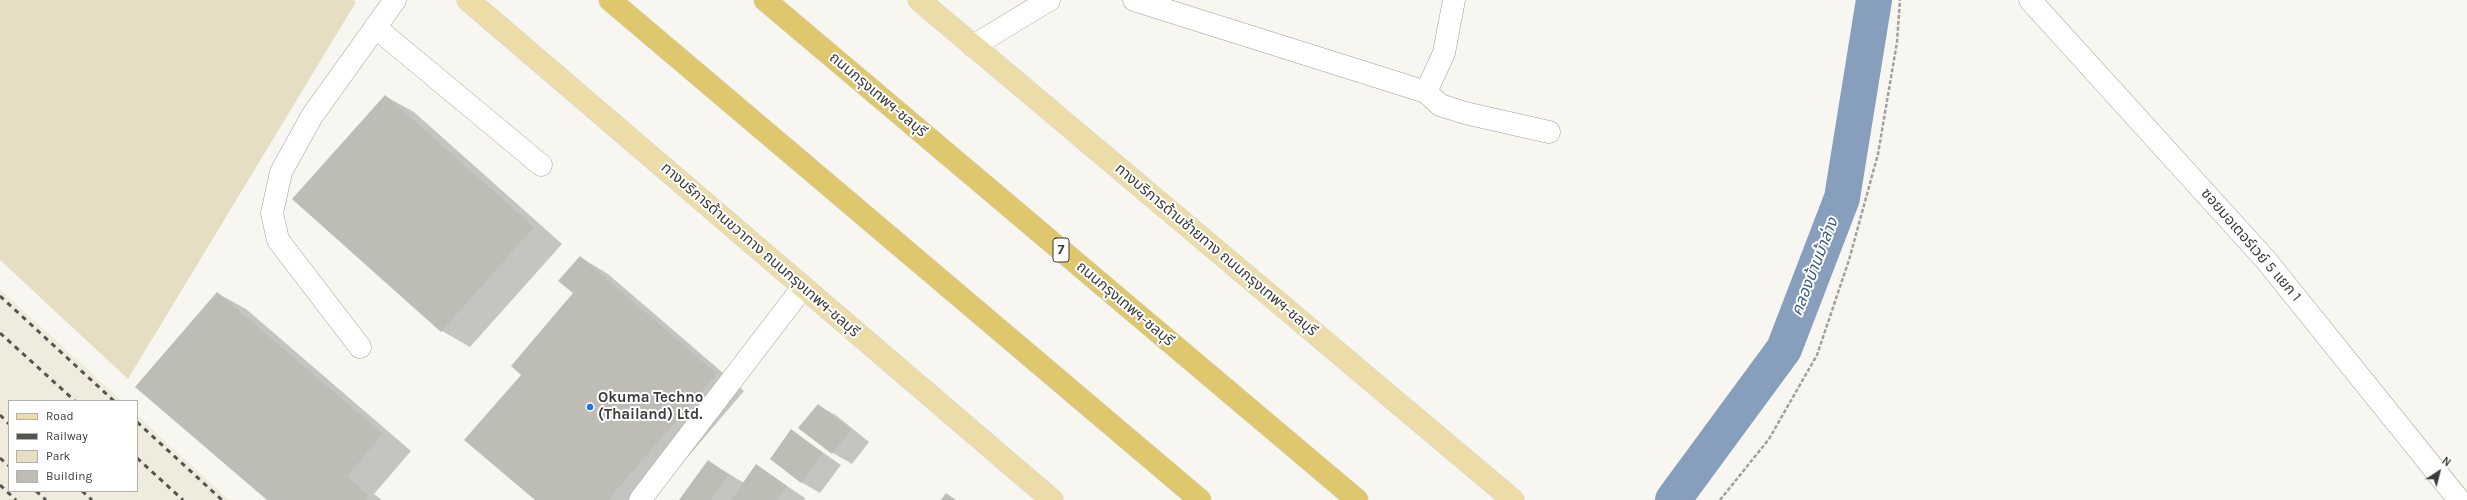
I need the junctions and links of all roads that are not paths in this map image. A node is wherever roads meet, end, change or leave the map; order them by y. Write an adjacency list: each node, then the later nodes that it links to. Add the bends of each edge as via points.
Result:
1 (394, 0): 10 (street)
2 (468, 0): 15 (main road, ทางบริการด้านขวาทาง ถนนกรุงเทพฯ-ชลบุรี)
3 (610, 0): 19 (highway)
4 (765, 0): 20 (highway, ถนนกรุงเทพฯ-ชลบุรี / 7)
5 (919, 0): 11 (main road, ทางบริการด้านซ้ายทาง ถนนกรุงเทพฯ-ชลบุรี)
6 (1049, 0): 11 (street)
7 (1134, 0): 12 (street)
8 (1454, 0): 12 (street, via 1444,53)
9 (2030, 0): 22 (street, ซอยมอเตอร์เวย์ 5 แยก 1, via 2265,259)
10 (375, 27): 14 (street); 16 (street, via 312,116 281,172 272,213 278,240)
11 (973, 46): 21 (main road, ทางบริการด้านซ้ายทาง ถนนกรุงเทพฯ-ชลบุรี)
12 (1426, 92): 13 (street, via 1440,105)
13 (1549, 132)
14 (541, 165)
15 (803, 287): 17 (street); 18 (main road, ทางบริการด้านขวาทาง ถนนกรุงเทพฯ-ชลบุรี)
16 (360, 347)
17 (640, 500)
18 (1052, 500)
19 (1200, 500)
20 (1357, 500)
21 (1513, 500)
22 (2459, 500)

